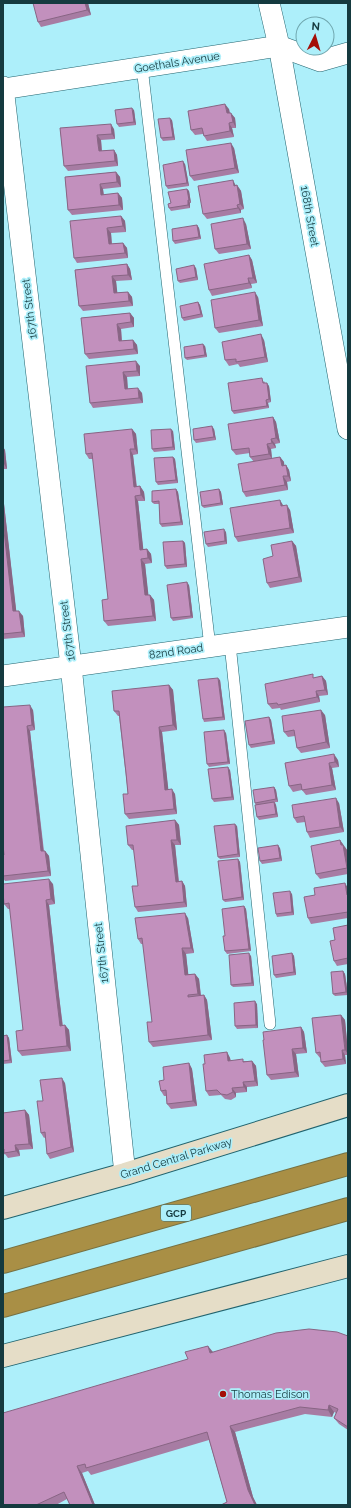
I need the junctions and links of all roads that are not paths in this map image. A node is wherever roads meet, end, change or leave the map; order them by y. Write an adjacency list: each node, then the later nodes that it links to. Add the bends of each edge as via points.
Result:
1 (269, 3): 2 (street, 168th Street)
2 (279, 46): 3 (street, Goethals Avenue, via 320,61); 4 (street, Goethals Avenue); 6 (street, 168th Street)
3 (348, 53)
4 (142, 67): 5 (street, Goethals Avenue); 8 (lane)
5 (3, 88): 9 (street, 167th Street)
6 (348, 429)
7 (348, 627): 8 (street, 82nd Road)
8 (220, 645): 9 (street, 82nd Road); 11 (lane)
9 (71, 666): 10 (street, 82nd Road); 14 (street, 167th Street)
10 (3, 676)
11 (270, 1024)
12 (348, 1105): 14 (main road, Grand Central Parkway)
13 (348, 1164): 17 (highway, GCP)
14 (125, 1174): 15 (main road, Grand Central Parkway)
15 (3, 1208)
16 (348, 1209): 19 (highway)
17 (3, 1262)
18 (348, 1266): 20 (main road)
19 (3, 1306)
20 (3, 1356)

